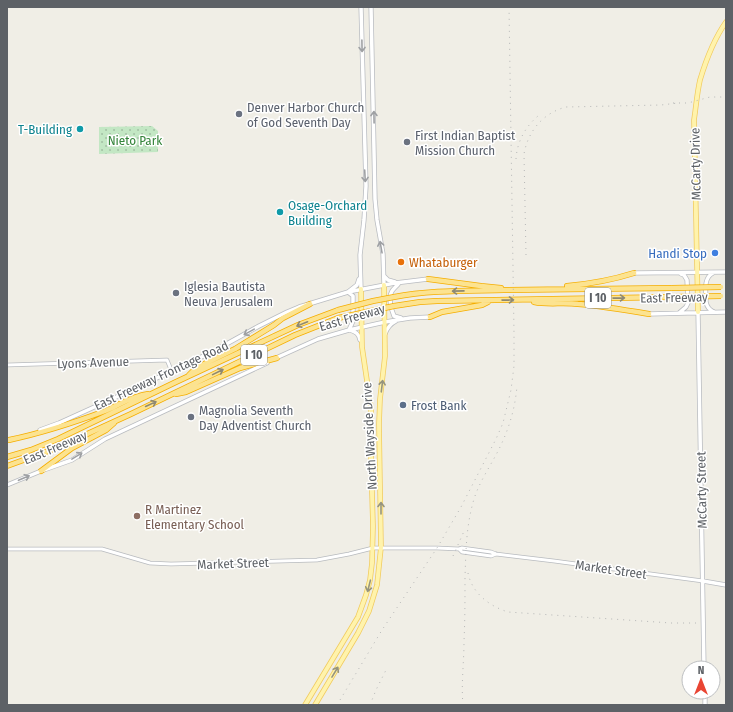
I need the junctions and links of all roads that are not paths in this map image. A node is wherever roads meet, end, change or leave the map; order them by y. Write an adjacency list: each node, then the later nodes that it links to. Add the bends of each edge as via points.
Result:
1 (362, 7): 9 (main road, North Wayside Drive, one-way to 9, via 366,186 360,254)
2 (371, 7): 10 (main road, North Wayside Drive, one-way to 2, via 375,199)
3 (726, 22): 8 (main road, McCarty Drive, via 704,69 696,101 694,126)
4 (714, 272): 5 (main road); 8 (main road); 24 (main road, via 706,280 706,306 709,310)
5 (726, 272)
6 (634, 273): 7 (main road); 16 (highway, via 620,278)
7 (676, 273): 8 (main road); 26 (main road, via 684,275 687,280 688,303)
8 (697, 273): 23 (main road, McCarty Drive)
9 (361, 276): 15 (main road, North Wayside Drive); 18 (main road, via 357,285)
10 (384, 276): 12 (main road, via 393,282); 13 (main road, North Wayside Drive)
11 (428, 279): 12 (main road, East Freeway Frontage Road); 17 (highway)
12 (400, 282): 13 (main road, East Freeway Frontage Road); 29 (main road, via 390,296 394,316)
13 (384, 285): 15 (main road, East Freeway Frontage Road); 30 (main road, North Wayside Drive)
14 (724, 287): 16 (highway, East Freeway / I 10, bridge)
15 (361, 289): 18 (main road, East Freeway Frontage Road); 31 (main road, North Wayside Drive)
16 (540, 289): 17 (highway, East Freeway / I 10)
17 (530, 290): 38 (highway, East Freeway / I 10, one-way to 38, bridge, via 444,292 373,301 338,310 298,325)
18 (348, 292): 22 (main road, East Freeway Frontage Road); 32 (main road, via 354,300 353,321)
19 (724, 296): 20 (highway, East Freeway / I 10, one-way to 19, bridge)
20 (524, 300): 21 (highway, East Freeway / I 10, one-way to 20); 27 (highway, via 544,304 570,303)
21 (491, 301): 28 (highway); 40 (highway, East Freeway / I 10, one-way to 21, bridge, via 295,335 338,318 420,302)
22 (310, 304): 37 (main road, East Freeway Frontage Road, one-way to 37, via 287,312); 38 (highway, via 235,349 196,368)
23 (698, 312): 24 (main road); 26 (main road); 50 (main road, McCarty Street)
24 (717, 312): 25 (main road)
25 (726, 312)
26 (678, 313): 27 (main road)
27 (649, 314)
28 (430, 317): 29 (main road)
29 (403, 319): 30 (main road); 33 (main road, via 389,326)
30 (385, 322): 31 (main road); 33 (main road, North Wayside Drive)
31 (361, 327): 32 (main road); 34 (main road, North Wayside Drive)
32 (349, 330): 34 (main road, via 358,334); 35 (main road, via 318,339)
33 (385, 335): 47 (main road, North Wayside Drive, one-way to 33, via 379,424)
34 (362, 347): 48 (main road, North Wayside Drive, via 371,408)
35 (277, 358): 40 (highway, via 240,368 186,392); 45 (main road, one-way to 35, via 72,460 105,439)
36 (7, 365): 37 (street, Lyons Avenue, via 167,360)
37 (172, 372): 42 (main road, East Freeway Frontage Road, via 59,423)
38 (187, 377): 39 (highway, East Freeway / I 10)
39 (154, 393): 42 (highway, via 138,395 60,427); 43 (highway, East Freeway / I 10, via 58,439)
40 (171, 395): 41 (highway, East Freeway / I 10, one-way to 40)
41 (118, 420): 44 (highway, East Freeway / I 10); 45 (highway, via 106,430 72,448)
42 (8, 441)
43 (7, 457)
44 (7, 466)
45 (41, 471): 46 (main road, one-way to 45)
46 (7, 485)
47 (381, 547): 48 (street, Market Street); 50 (street, Market Street, via 459,550); 54 (main road, North Wayside Drive, one-way to 47, via 369,611 378,585)
48 (373, 548): 49 (street, Market Street, via 317,560 171,564 150,563 102,549); 53 (main road, North Wayside Drive, one-way to 53, via 370,580 358,617)
49 (7, 549)
50 (703, 581): 51 (main road, Market Street); 52 (main road, McCarty Street)
51 (726, 585)
52 (704, 660)
53 (305, 705)
54 (314, 705)

